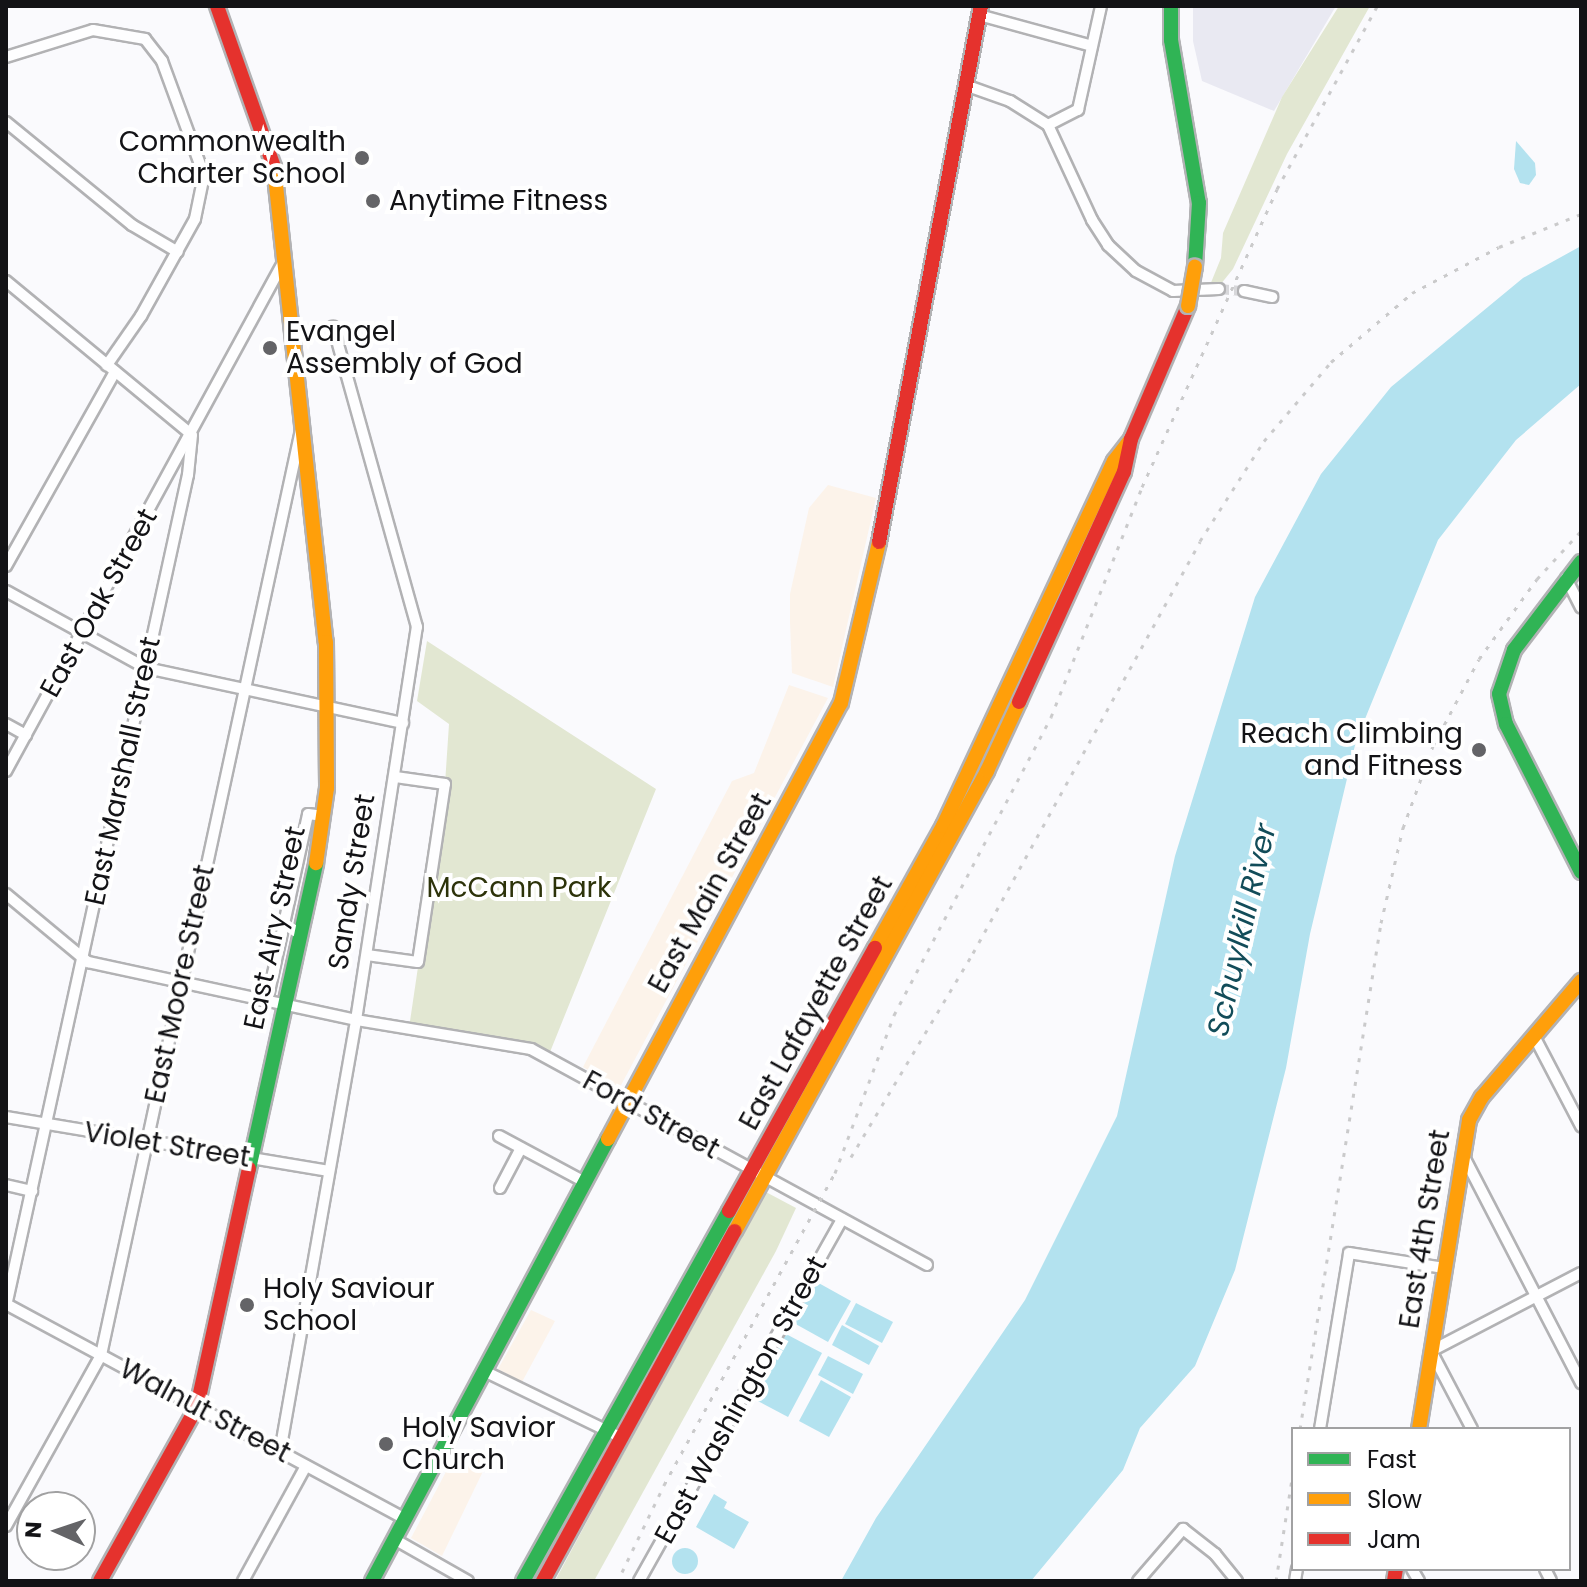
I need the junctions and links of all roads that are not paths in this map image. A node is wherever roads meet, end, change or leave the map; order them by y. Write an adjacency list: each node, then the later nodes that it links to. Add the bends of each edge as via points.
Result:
1 (217, 6): 11 (main road, via 273,158)
2 (1101, 6): 5 (street)
3 (1171, 6): 57 (main road, East Lafayette Street, bridge, via 1171,40 1198,191 1188,306 1131,439 1124,472 987,771)
4 (980, 11): 5 (street); 7 (main road, East Main Street)
5 (1092, 46): 9 (street, via 1078,110)
6 (6, 57): 10 (street, via 93,30 130,33 155,48 204,175 195,219)
7 (965, 85): 9 (street, via 1010,101); 47 (main road, East Main Street, via 878,550 841,703)
8 (6, 122): 10 (street, via 132,225)
9 (1048, 125): 13 (street, via 1092,220 1121,258 1161,288)
10 (178, 252): 17 (street)
11 (288, 254): 18 (main road, East Airy Street); 19 (street, East Marshall Street)
12 (6, 281): 17 (street)
13 (1219, 289)
14 (1244, 291): 15 (street)
15 (1272, 297)
16 (333, 327): 29 (street, Sandy Street, via 417,627)
17 (111, 369): 19 (street); 21 (street)
18 (303, 422): 27 (street, East Moore Street); 28 (main road, East Airy Street)
19 (192, 435): 25 (street, East Oak Street); 26 (street, East Marshall Street)
20 (1581, 562): 22 (main road)
21 (6, 566)
22 (1566, 578): 24 (street); 35 (main road, via 1507,664 1499,694 1506,724)
23 (6, 591): 25 (street)
24 (1581, 607)
25 (82, 632): 26 (street); 31 (street, East Oak Street)
26 (146, 668): 27 (street); 38 (street, East Marshall Street)
27 (246, 690): 28 (street); 41 (street, East Moore Street)
28 (329, 709): 29 (street); 34 (main road, East Airy Street)
29 (403, 723): 33 (street, Sandy Street)
30 (6, 724): 31 (street)
31 (26, 735): 32 (street, East Oak Street)
32 (6, 771)
33 (395, 777): 37 (street, Sandy Street); 37 (street, via 445,784 418,962)
34 (324, 816): 39 (street, via 308,814); 40 (main road, East Airy Street)
35 (1581, 872)
36 (6, 894): 38 (street)
37 (367, 955): 45 (street, Sandy Street)
38 (82, 958): 41 (street, Ford Street); 49 (street, East Marshall Street)
39 (274, 970): 40 (street); 43 (street)
40 (293, 975): 44 (main road, East Airy Street)
41 (180, 981): 43 (street, Ford Street); 52 (street, East Moore Street)
42 (1581, 981): 46 (main road, East 4th Street)
43 (267, 1001): 44 (street, Ford Street)
44 (286, 1005): 45 (street, Ford Street); 55 (main road, East Airy Street)
45 (356, 1020): 47 (street, Ford Street, via 531,1049); 56 (street, Sandy Street)
46 (1534, 1036): 50 (street); 54 (main road, East 4th Street, via 1477,1104)
47 (626, 1103): 57 (street, Ford Street); 58 (main road, East Main Street)
48 (6, 1117): 49 (street, Violet Street)
49 (46, 1126): 52 (street, Violet Street); 61 (street, East Marshall Street)
50 (1581, 1126)
51 (499, 1136): 53 (street)
52 (146, 1141): 55 (street, Violet Street); 69 (street, East Moore Street)
53 (521, 1148): 58 (street); 60 (street)
54 (1463, 1155): 64 (main road, East 4th Street); 66 (street)
55 (253, 1159): 56 (street, Violet Street); 72 (main road, East Airy Street)
56 (328, 1171): 77 (street, Sandy Street)
57 (758, 1174): 62 (street, Ford Street); 76 (main road, East Lafayette Street)
58 (583, 1181): 70 (main road, East Main Street)
59 (6, 1185): 61 (street)
60 (500, 1188)
61 (32, 1191): 67 (street, East Marshall Street)
62 (842, 1219): 63 (street, Ford Street); 88 (street, East Washington Street)
63 (927, 1265)
64 (1444, 1268): 68 (main road, East 4th Street); 73 (street, via 1349,1253)
65 (1581, 1273): 66 (street)
66 (1536, 1297): 68 (street); 71 (street)
67 (6, 1305): 69 (street, Walnut Street)
68 (1431, 1351): 74 (main road, East 4th Street); 75 (street)
69 (101, 1355): 72 (street, Walnut Street); 80 (street, East Moore Street)
70 (484, 1371): 76 (street); 79 (main road, East Main Street)
71 (1581, 1383)
72 (197, 1407): 77 (street, Walnut Street); 82 (main road, East Airy Street)
73 (1320, 1427)
74 (1419, 1427)
75 (1471, 1427)
76 (616, 1435): 86 (main road, East Lafayette Street); 87 (main road, East Lafayette Street)
77 (280, 1452): 78 (street, Walnut Street)
78 (306, 1466): 79 (street, Walnut Street); 83 (street)
79 (405, 1519): 81 (main road, East Main Street)
80 (6, 1526)
81 (394, 1539): 84 (main road, East Main Street); 85 (street)
82 (100, 1581)
83 (243, 1581)
84 (372, 1581)
85 (468, 1581)
86 (523, 1581)
87 (543, 1581)
88 (639, 1581)
89 (1138, 1581): 90 (street, via 1183,1529 1215,1554)
90 (1237, 1581)

